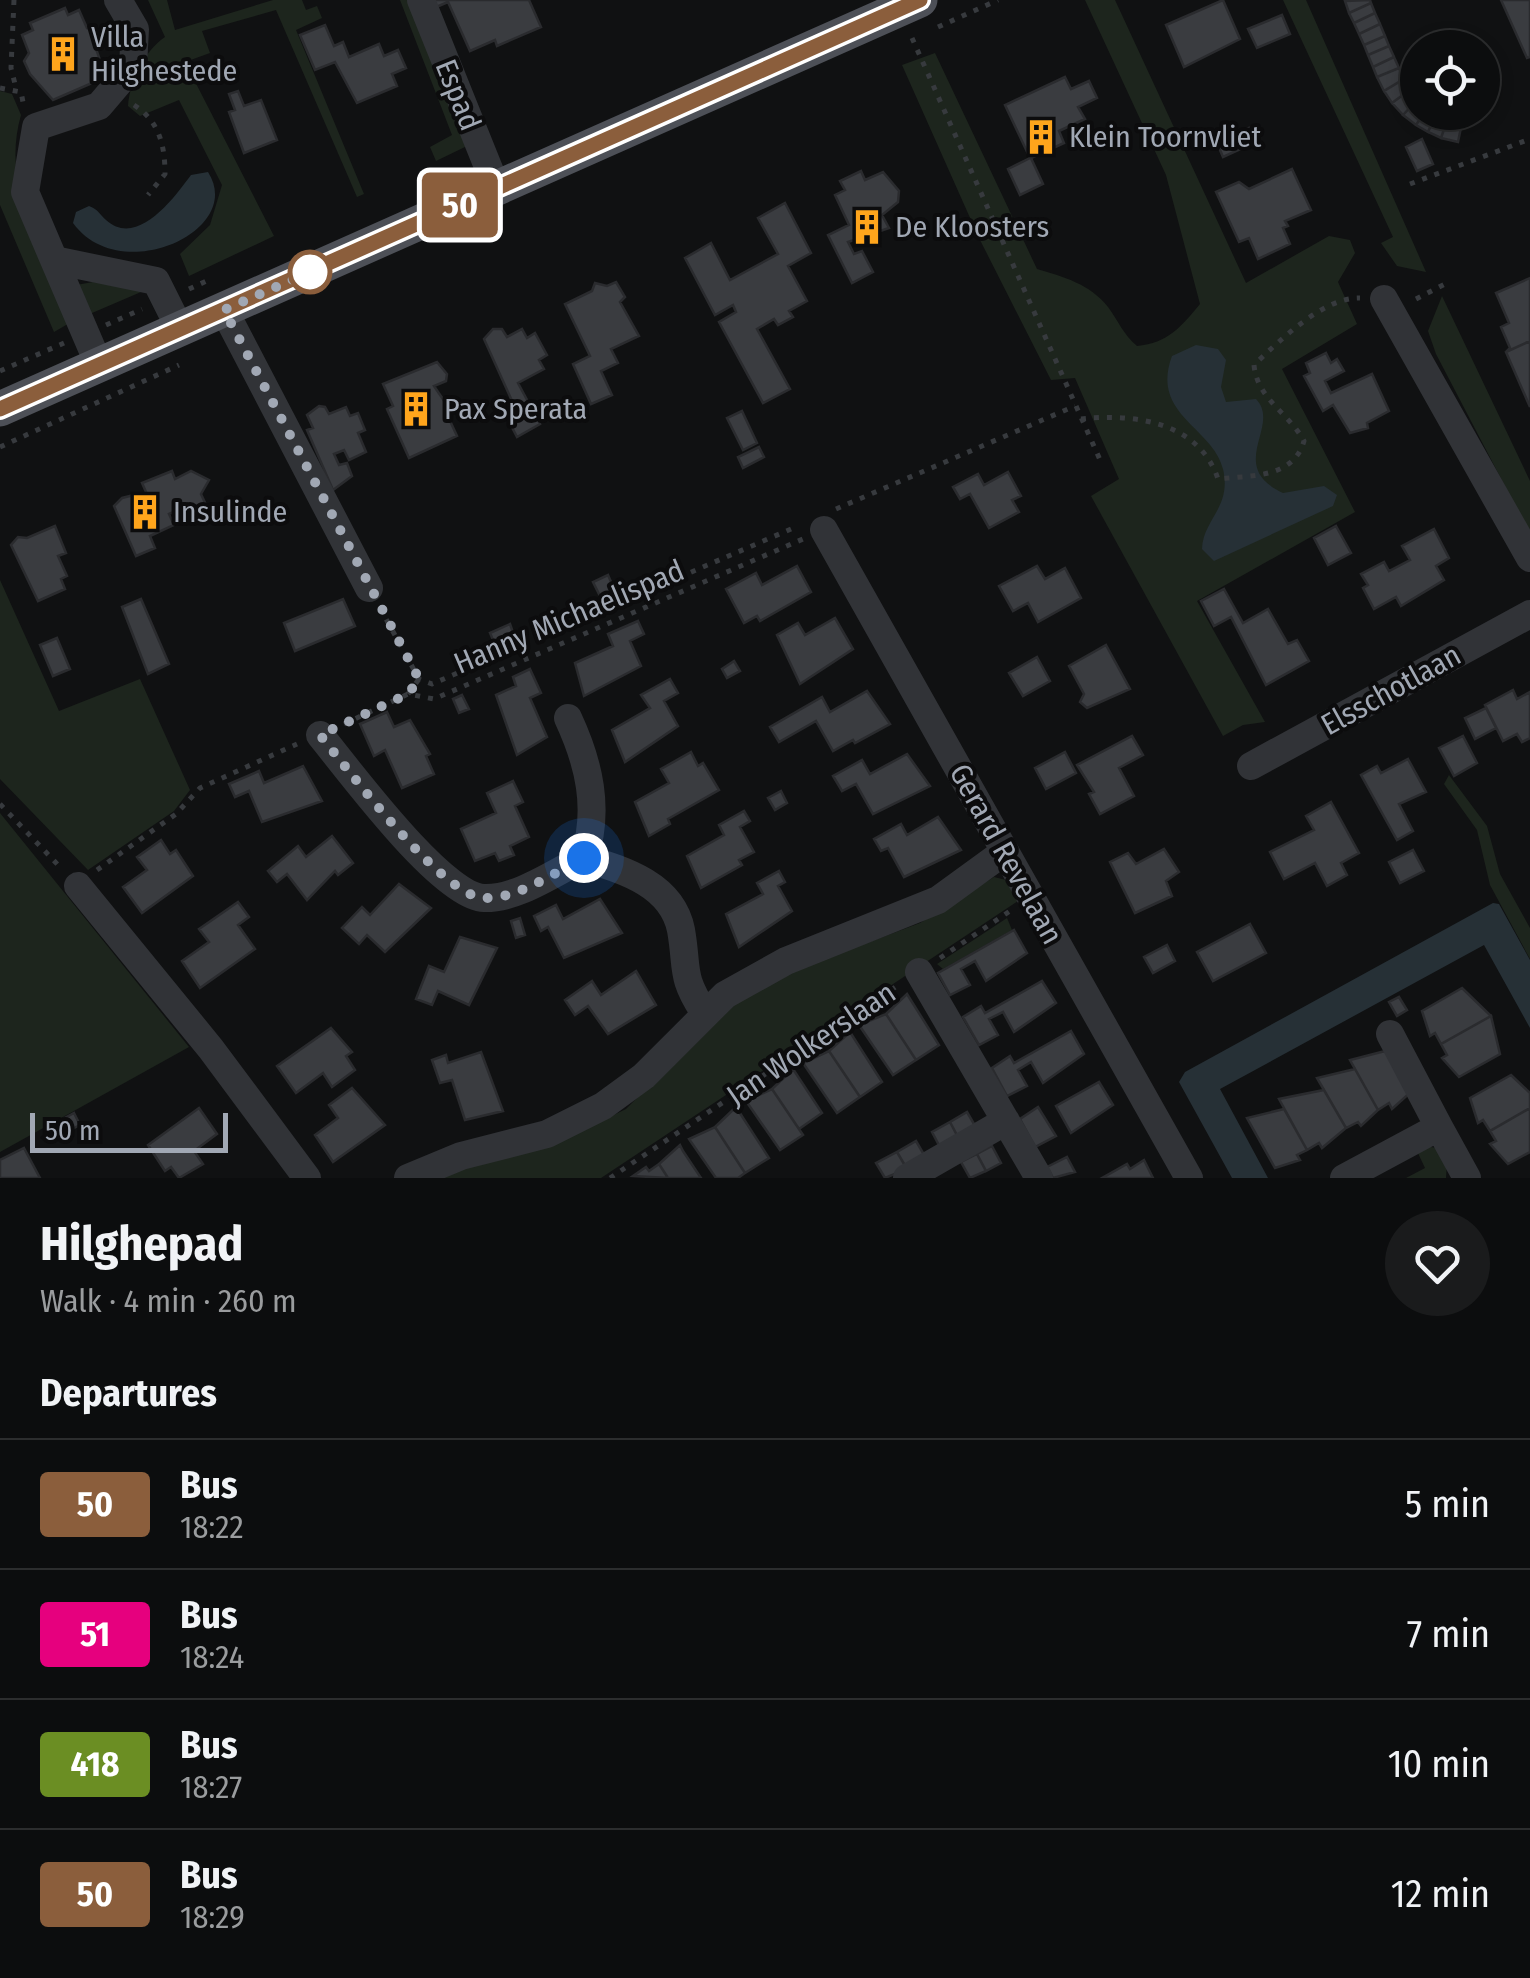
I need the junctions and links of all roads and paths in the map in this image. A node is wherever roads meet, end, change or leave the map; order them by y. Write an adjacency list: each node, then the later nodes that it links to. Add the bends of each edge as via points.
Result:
1 (14, 0): 6 (path)
2 (118, 0): 7 (street, via 135,29 132,66)
3 (421, 0): 10 (street, Espad)
4 (920, 0): 10 (main road)
5 (912, 38): 18 (path)
6 (16, 88)
7 (107, 97): 11 (path, via 151,116 157,128 165,174); 12 (street, via 99,106 36,126 25,192)
8 (1530, 139): 9 (path)
9 (1410, 184)
10 (496, 190): 15 (main road)
11 (148, 194)
12 (54, 260): 16 (street, via 156,282); 17 (street)
13 (1448, 283): 14 (path, via 1421,299)
14 (1384, 299): 20 (path, via 1326,304 1254,365 1256,382 1304,441 1283,470 1218,479 1210,458 1168,426 1130,417); 23 (street)
15 (224, 310): 16 (main road); 24 (street)
16 (180, 329): 17 (main road)
17 (99, 365): 19 (main road)
18 (1075, 406): 20 (path); 22 (path)
19 (0, 409)
20 (1081, 418): 21 (path)
21 (1101, 462)
22 (817, 523): 26 (path, via 432,684); 27 (path, Hanny Michaelispad, via 434,700); 32 (street, Gerard Revelaan)
23 (1530, 558)
24 (370, 588): 26 (path)
25 (1530, 614): 30 (street, Elsschotlaan)
26 (419, 679): 27 (path)
27 (408, 694): 29 (path, Hanny Michaelispad)
28 (568, 718): 33 (street, via 586,755 591,791 592,833)
29 (320, 735): 33 (street, via 410,844 459,888 482,898 515,892); 34 (path, Hanny Michaelispad, via 200,788 176,814)
30 (1251, 766)
31 (0, 804): 34 (path)
32 (1004, 852): 37 (street, via 938,900 786,961); 46 (street, Gerard Revelaan)
33 (584, 858): 37 (street, via 632,873 671,902 684,981)
34 (78, 886): 41 (street)
35 (1012, 910): 36 (path, Jan Wolkerslaan)
36 (919, 972): 39 (street); 43 (path, Jan Wolkerslaan)
37 (704, 1012): 42 (street, via 644,1076 602,1106 547,1134 460,1156)
38 (1390, 1034): 40 (street)
39 (1006, 1121): 44 (street); 45 (street)
40 (1438, 1126): 47 (street); 48 (street)
41 (307, 1178)
42 (408, 1178)
43 (610, 1178)
44 (907, 1178)
45 (1038, 1178)
46 (1189, 1178)
47 (1344, 1178)
48 (1467, 1178)

